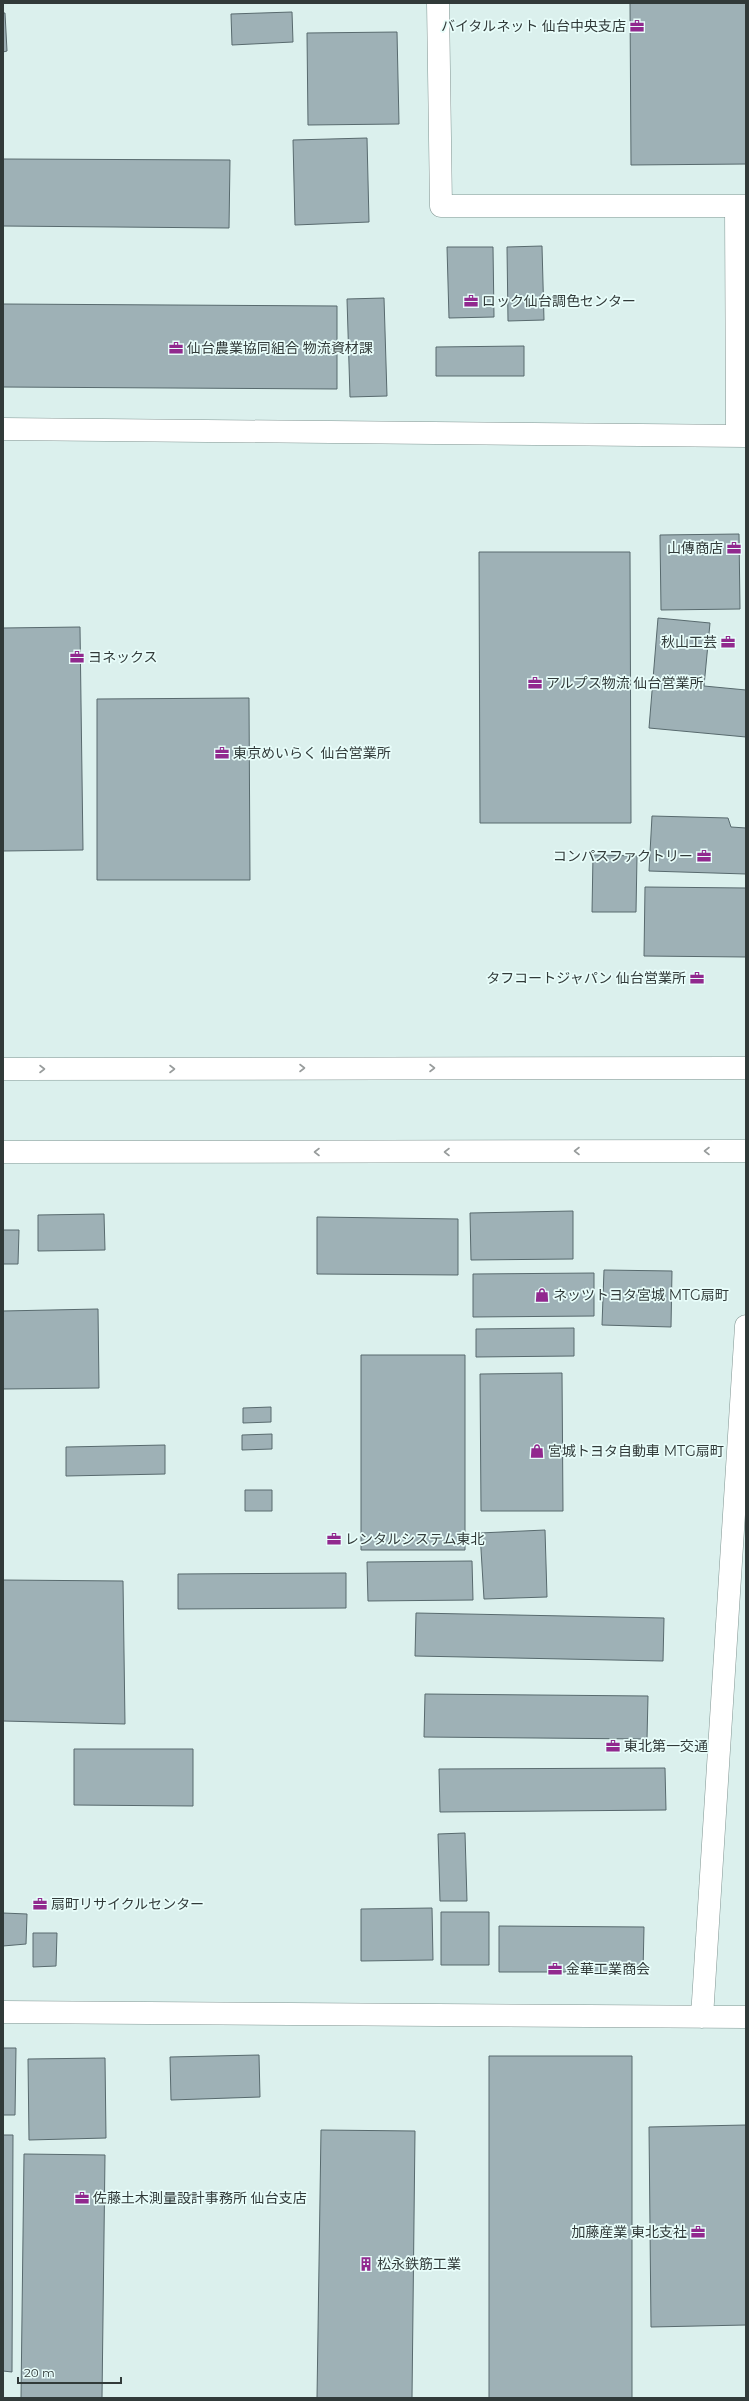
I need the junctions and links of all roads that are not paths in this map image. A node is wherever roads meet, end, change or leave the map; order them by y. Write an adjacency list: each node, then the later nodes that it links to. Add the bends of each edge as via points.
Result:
1 (438, 3): 2 (street, via 441,206)
2 (741, 206): 4 (street)
3 (3, 429): 4 (street)
4 (742, 436)
5 (746, 1068): 6 (street, one-way to 5)
6 (3, 1069)
7 (746, 1151): 8 (street, one-way to 8)
8 (3, 1152)
9 (746, 1326): 11 (street)
10 (3, 2012): 11 (street)
11 (702, 2017): 12 (street)
12 (746, 2017)

